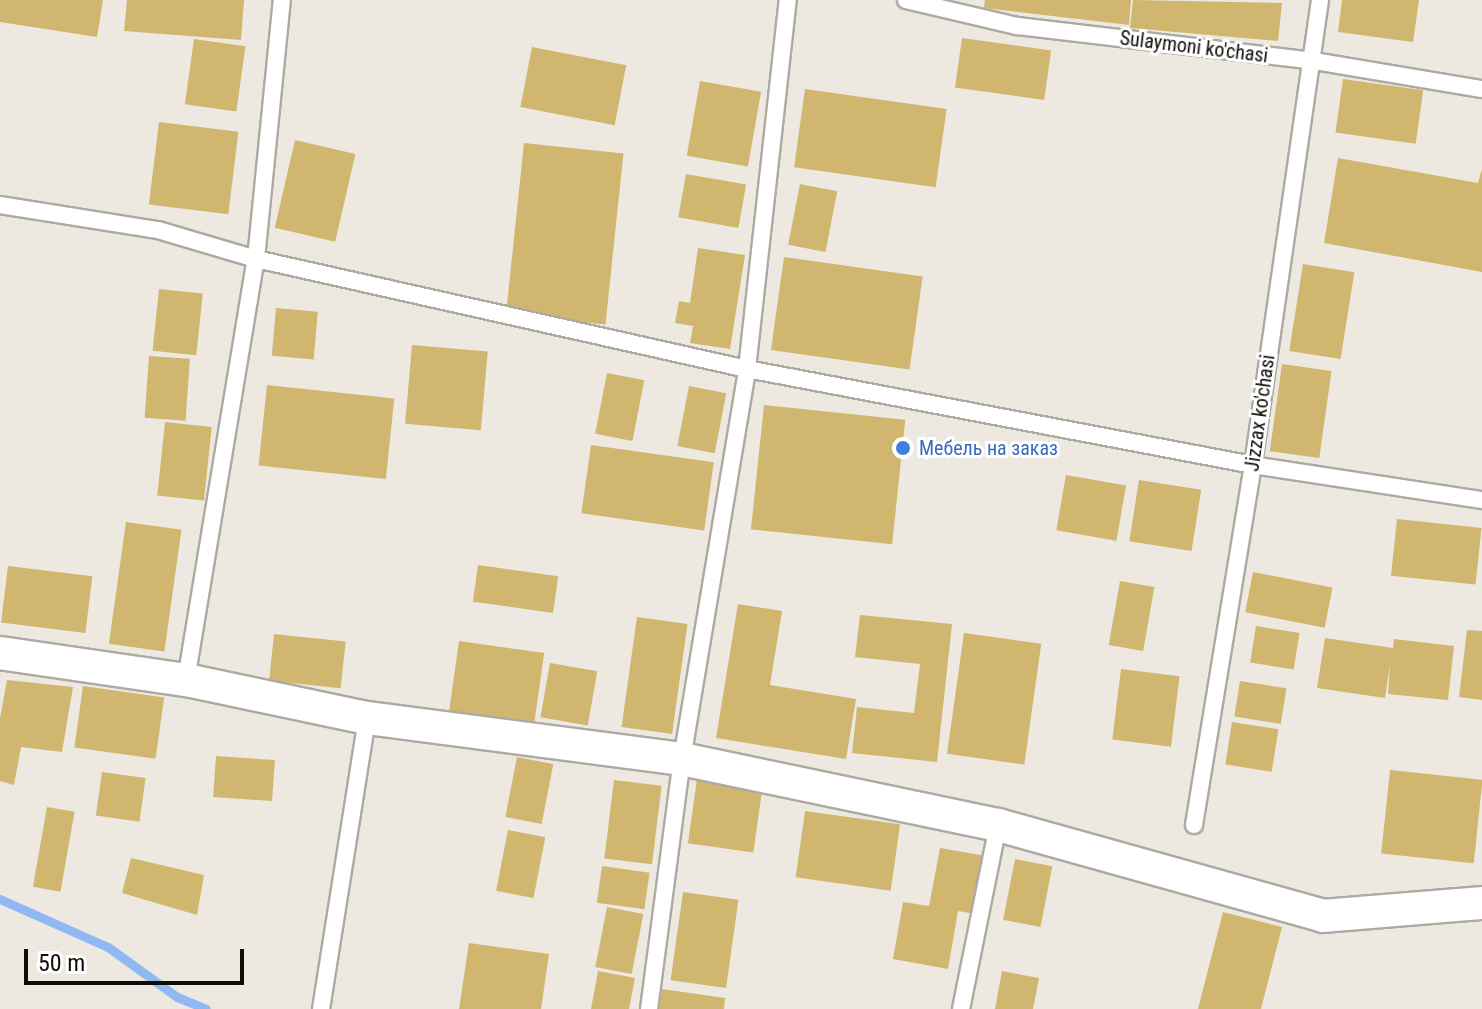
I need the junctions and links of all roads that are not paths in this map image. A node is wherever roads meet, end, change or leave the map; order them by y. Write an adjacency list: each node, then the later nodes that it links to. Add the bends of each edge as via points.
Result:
1 (282, 0): 8 (lane)
2 (788, 0): 9 (lane)
3 (906, 0): 5 (lane, Sulaymoni ko'chasi, via 1017,26)
4 (1320, 0): 5 (lane, Jizzax ko'chasi)
5 (1308, 60): 6 (lane, Sulaymoni ko'chasi); 10 (lane, Jizzax ko'chasi)
6 (1482, 89)
7 (0, 205): 8 (lane, via 158,230)
8 (256, 259): 9 (lane); 13 (lane)
9 (747, 369): 10 (lane); 15 (lane)
10 (1253, 465): 11 (lane); 17 (lane, Jizzax ko'chasi)
11 (1482, 500)
12 (0, 653): 13 (street)
13 (186, 680): 14 (street)
14 (367, 718): 15 (street); 19 (lane)
15 (682, 759): 16 (street); 20 (lane)
16 (998, 825): 18 (street, via 1323,916); 21 (lane)
17 (1194, 825)
18 (1482, 903)
19 (321, 1009)
20 (649, 1009)
21 (961, 1009)

